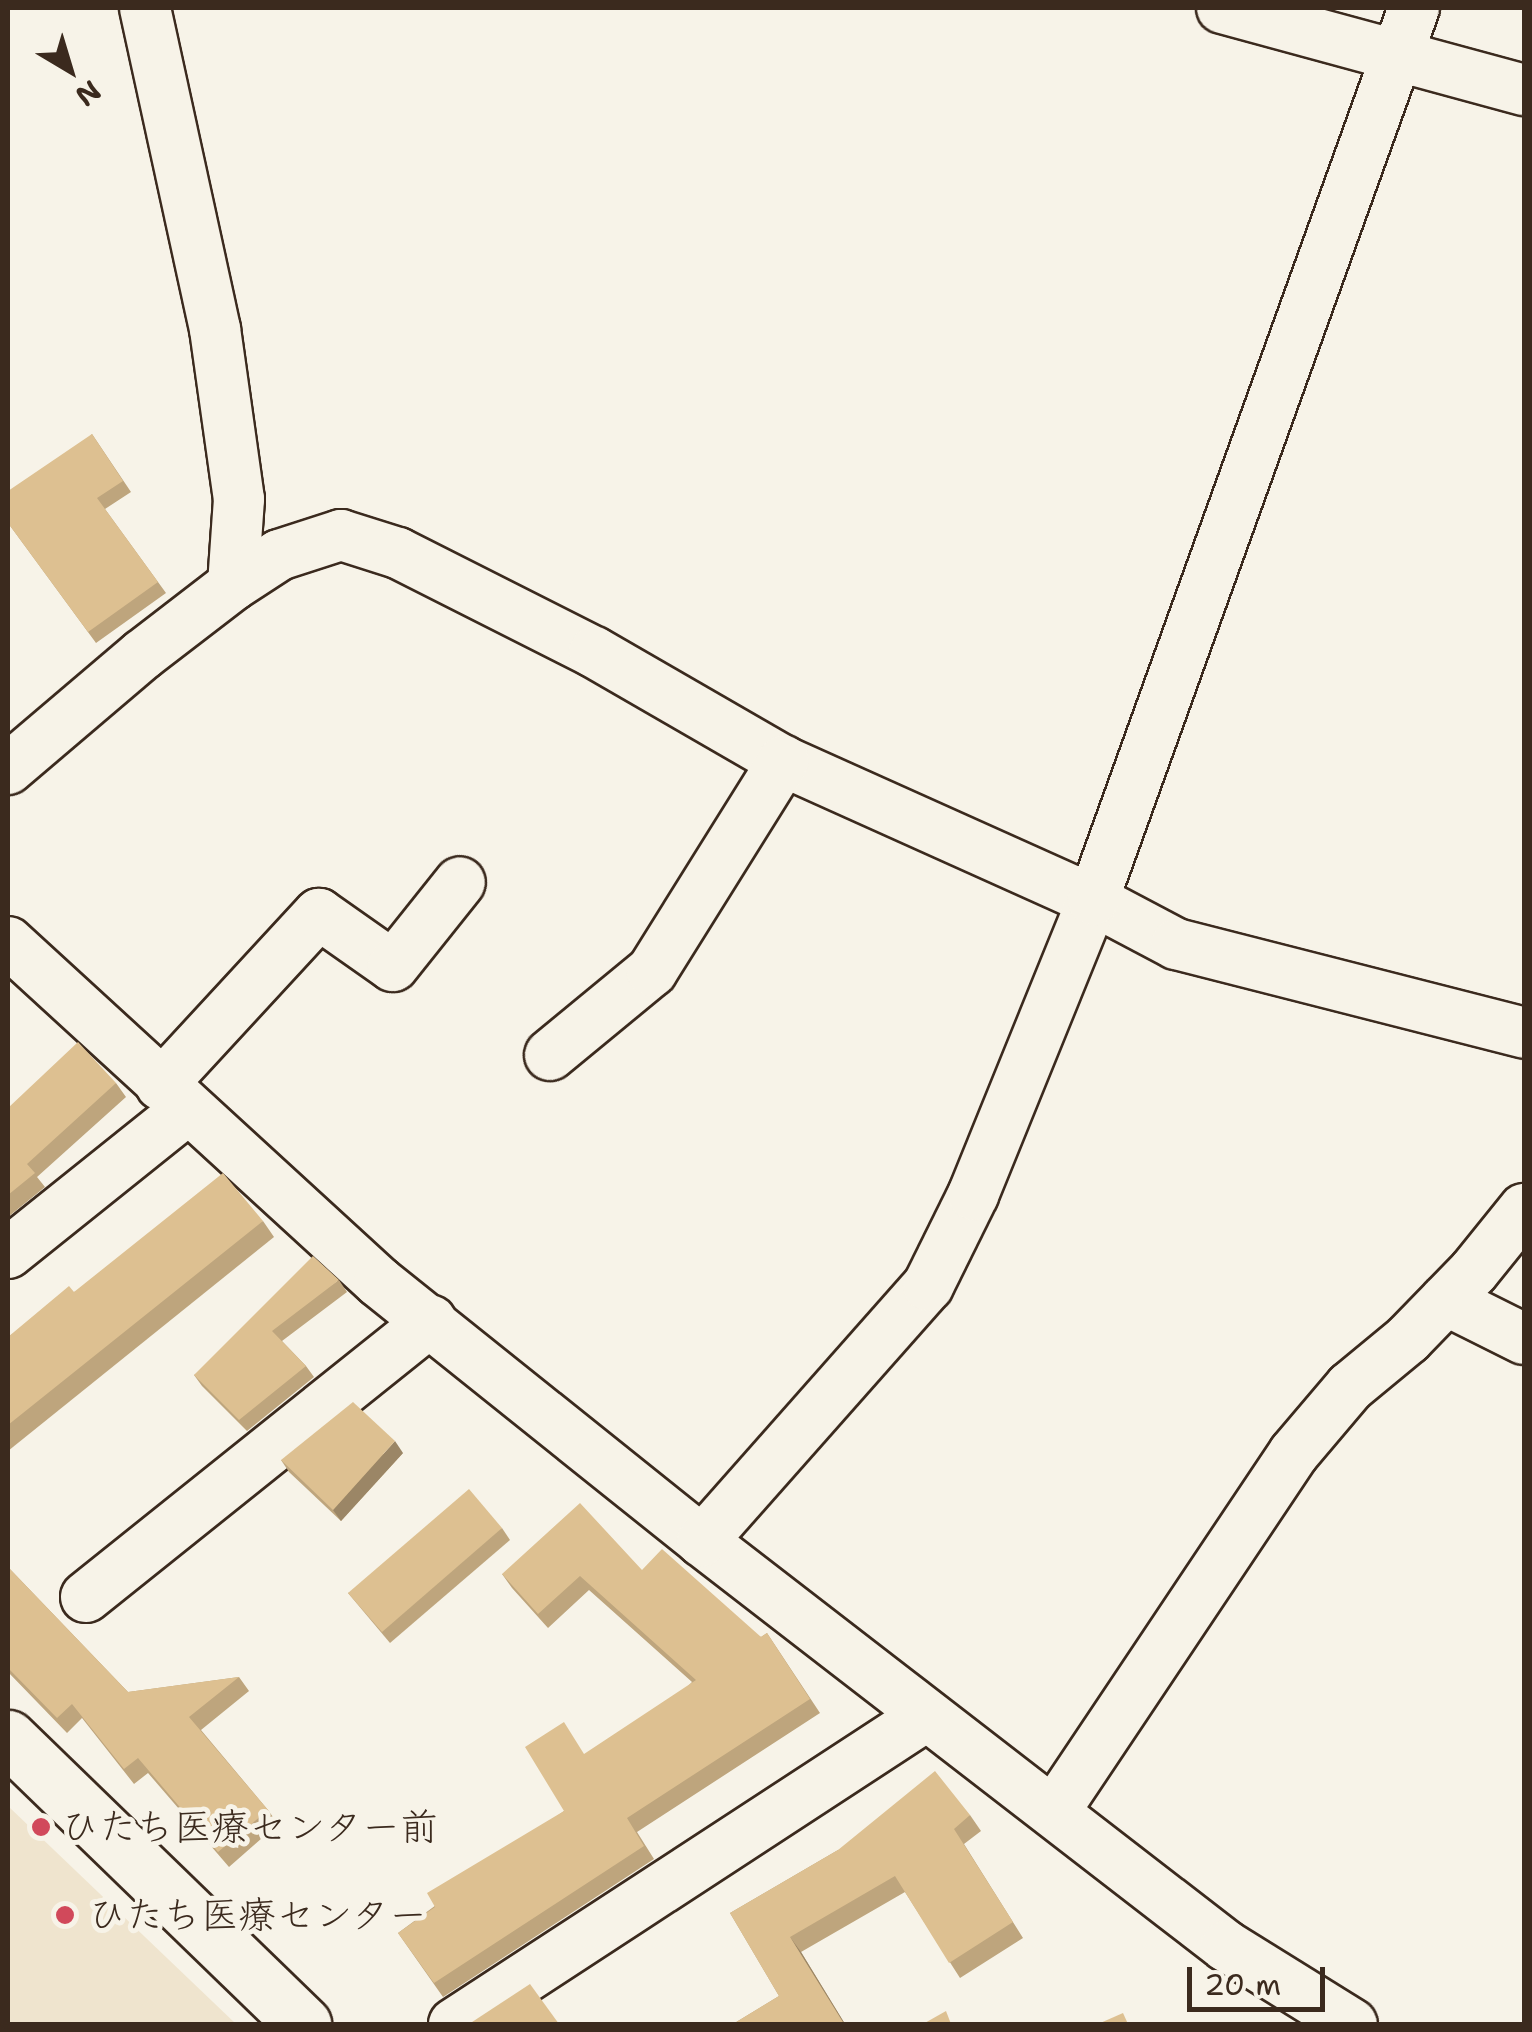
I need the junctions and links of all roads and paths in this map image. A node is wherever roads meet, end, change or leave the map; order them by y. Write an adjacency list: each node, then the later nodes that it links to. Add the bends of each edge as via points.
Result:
1 (146, 8): 6 (street, via 215,329 238,499)
2 (1222, 8): 4 (street)
3 (1414, 8): 4 (street)
4 (1395, 58): 5 (street); 10 (street)
5 (1524, 90)
6 (233, 585): 7 (street, via 279,555 340,535 398,553 594,652); 8 (street)
7 (783, 761): 10 (street); 13 (street, via 652,971)
8 (8, 769)
9 (460, 882): 14 (street, via 392,966 319,914)
10 (1093, 900): 12 (street, via 1176,944); 20 (street, via 973,1195 928,1286)
11 (8, 942): 14 (street)
12 (1524, 1033)
13 (550, 1055)
14 (174, 1097): 16 (street); 18 (street)
15 (1524, 1209): 17 (street)
16 (8, 1253)
17 (1446, 1300): 19 (street); 24 (street, via 1350,1387 1294,1453)
18 (431, 1322): 20 (street); 21 (street)
19 (1524, 1339)
20 (702, 1541): 22 (street)
21 (86, 1597)
22 (926, 1716): 24 (street); 26 (street)
23 (8, 1738): 25 (highway)
24 (1056, 1810): 27 (street, via 1226,1946)
25 (303, 2024)
26 (454, 2024)
27 (1352, 2024)

